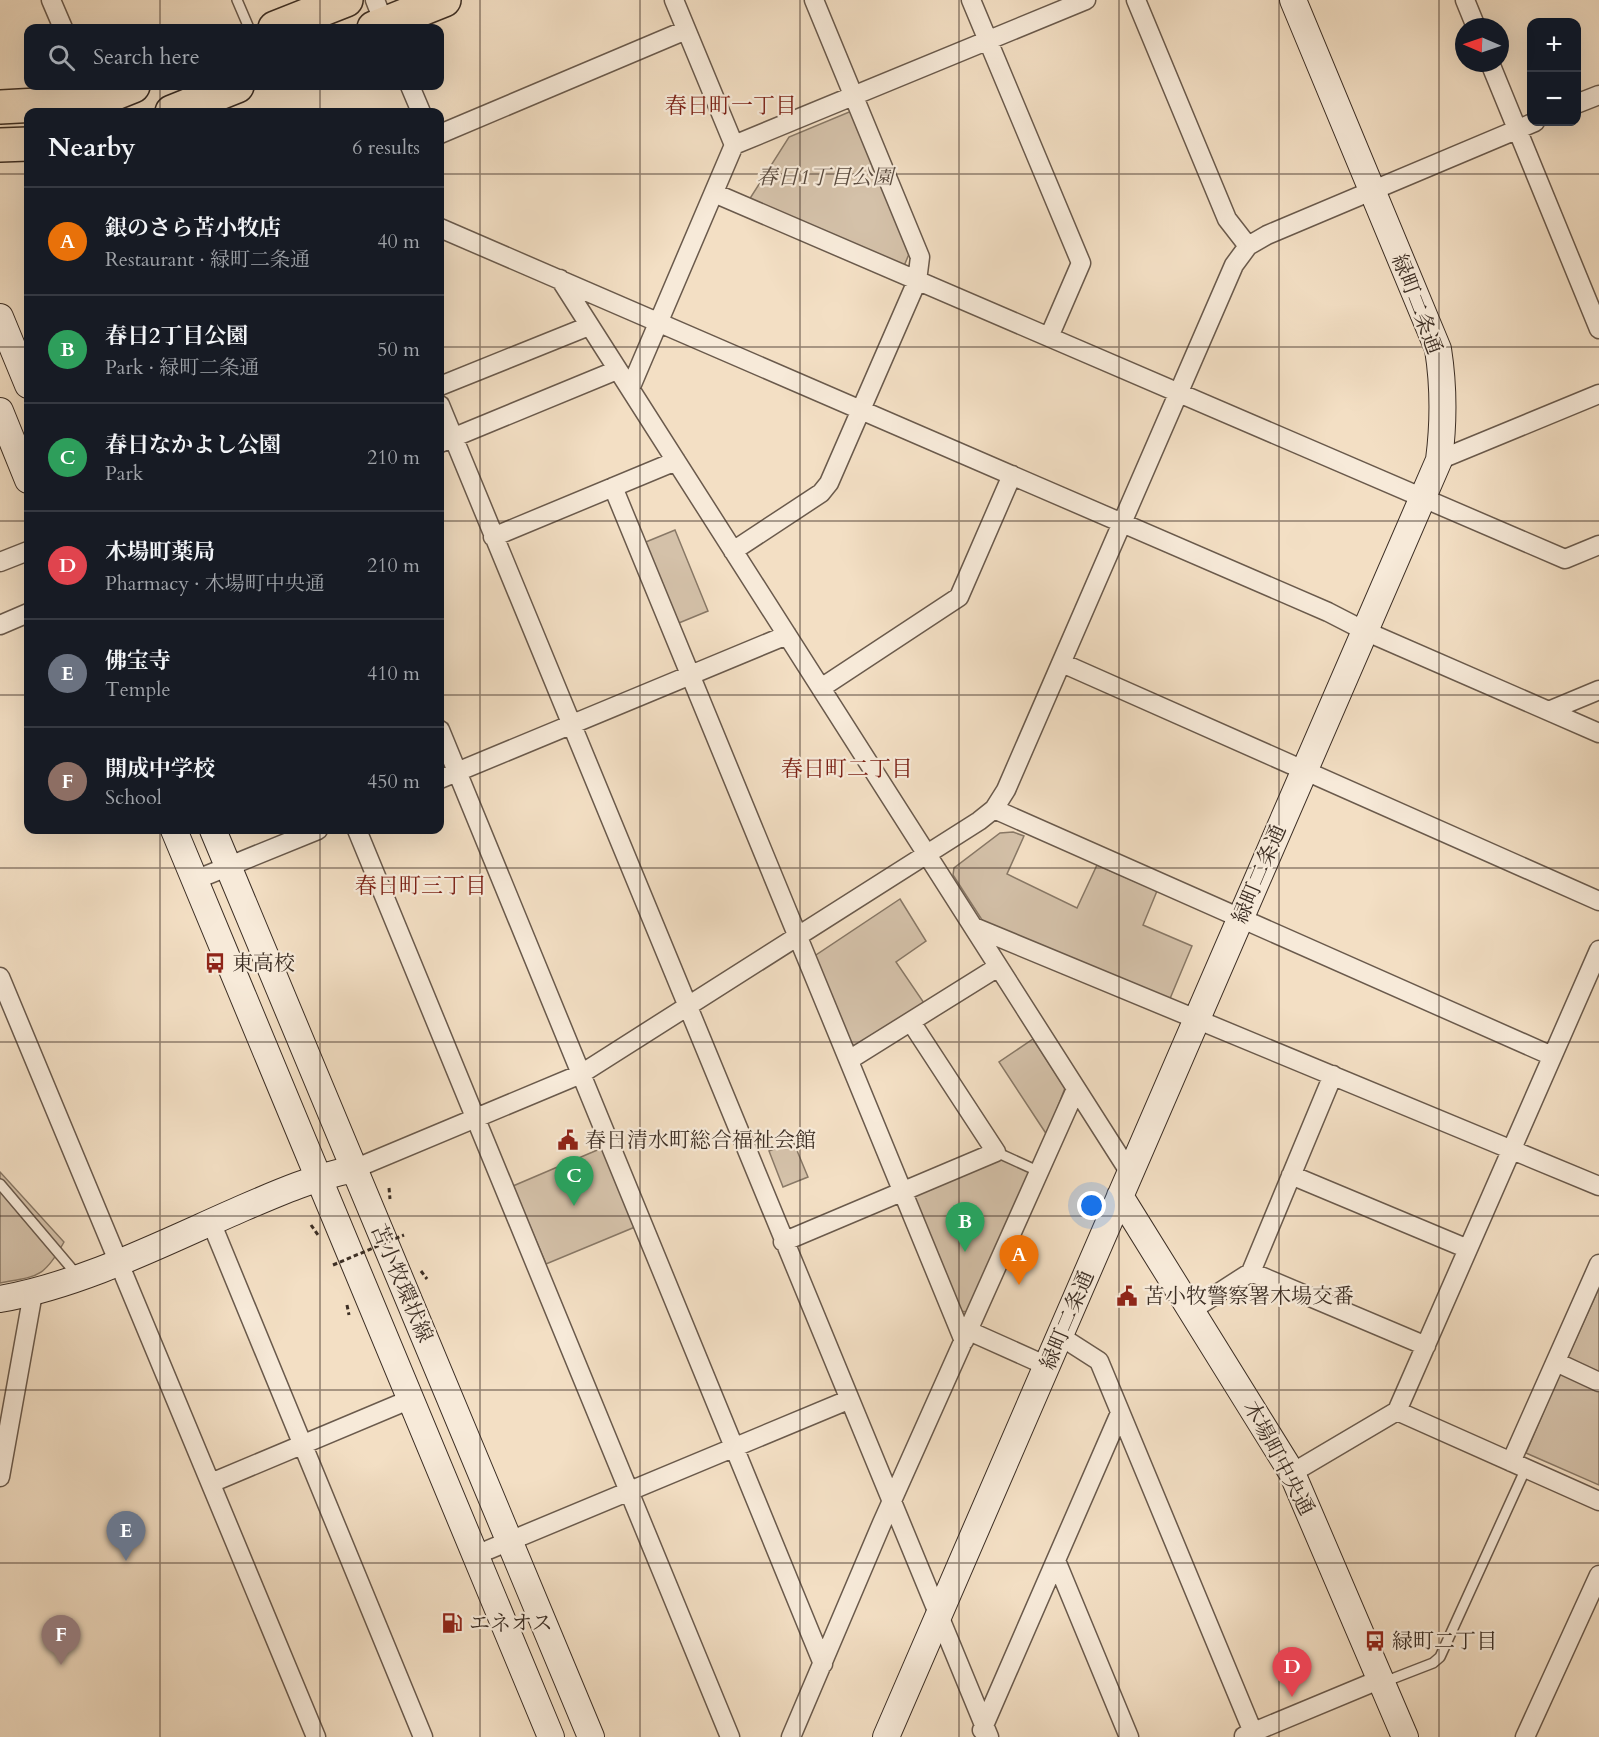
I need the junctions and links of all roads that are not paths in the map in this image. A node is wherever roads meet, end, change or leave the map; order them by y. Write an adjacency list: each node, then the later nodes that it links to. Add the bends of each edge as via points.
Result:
1 (51, 0): 14 (street)
2 (237, 0): 15 (lane)
3 (346, 0): 16 (highway)
4 (444, 0): 13 (highway)
5 (674, 0): 17 (street)
6 (814, 0): 25 (street)
7 (971, 0): 18 (street)
8 (1086, 0): 18 (street)
9 (1136, 0): 39 (street, via 1227,219)
10 (1293, 0): 36 (street, 緑町二条通)
11 (1465, 0): 12 (street)
12 (1472, 18)
13 (380, 20)
14 (61, 24)
15 (247, 24)
16 (285, 24)
17 (686, 30): 32 (street); 35 (street)
18 (988, 40): 25 (street); 46 (street, via 1081,263)
19 (1494, 72): 31 (street)
20 (112, 90): 23 (highway)
21 (227, 90): 28 (highway)
22 (412, 90): 29 (street)
23 (90, 94): 27 (highway)
24 (1599, 95): 26 (street)
25 (854, 96): 35 (street); 41 (street, via 920,257)
26 (1581, 102)
27 (0, 106)
28 (182, 108)
29 (419, 108)
30 (1527, 125): 31 (street)
31 (1517, 129): 36 (street); 45 (street)
32 (444, 132)
33 (24, 144): 34 (highway)
34 (0, 145)
35 (734, 145): 37 (street)
36 (1372, 191): 39 (street); 56 (street, 緑町二条通, via 1438,349 1444,387)
37 (714, 193): 41 (street); 43 (street)
38 (444, 230): 40 (street)
39 (1248, 246): 51 (street, via 1234,265)
40 (560, 279): 43 (street); 44 (street)
41 (917, 280): 46 (street); 53 (street)
42 (0, 317): 48 (street)
43 (659, 322): 50 (street); 53 (street)
44 (589, 326): 47 (street); 49 (street)
45 (1599, 329)
46 (1049, 337): 51 (street)
47 (617, 370): 50 (street); 55 (street)
48 (24, 375)
49 (444, 384)
50 (630, 389): 57 (street)
51 (1179, 393): 61 (street); 62 (street)
52 (1599, 394): 56 (street)
53 (861, 409): 59 (street); 65 (street, via 821,493)
54 (0, 411): 58 (street)
55 (446, 440): 63 (street)
56 (1439, 460): 61 (street, 緑町二条通)
57 (676, 461): 60 (street); 65 (street)
58 (24, 470)
59 (1012, 475): 62 (street); 74 (street, via 959,597)
60 (613, 487): 63 (street); 73 (street)
61 (1422, 497): 64 (street, via 1566,559); 70 (street, 緑町二条通)
62 (1122, 522): 70 (street); 72 (street)
63 (494, 537): 77 (street)
64 (1599, 545)
65 (733, 551): 71 (street)
66 (24, 553): 67 (street)
67 (0, 562)
68 (24, 616): 69 (street)
69 (0, 625)
70 (1365, 630): 76 (street); 80 (street, 緑町二条通)
71 (787, 635): 73 (street); 74 (street)
72 (1062, 663): 80 (street); 83 (street, via 1006,790)
73 (690, 675): 77 (street); 94 (street)
74 (820, 688): 88 (street)
75 (1599, 690): 76 (street)
76 (1551, 710): 78 (street)
77 (571, 725): 81 (street); 98 (street)
78 (1599, 733)
79 (444, 739): 81 (street)
80 (1304, 770): 91 (street); 92 (street, 緑町二条通)
81 (457, 772): 82 (street); 103 (street)
82 (444, 777)
83 (994, 808): 88 (street); 92 (street)
84 (176, 834): 90 (street, 苫小牧環状線)
85 (215, 834): 89 (street, 苫小牧環状線)
86 (308, 834): 89 (street)
87 (359, 834): 106 (street)
88 (927, 854): 93 (street); 94 (street)
89 (229, 867): 90 (street); 109 (street, 苫小牧環状線)
90 (195, 880): 112 (street, 苫小牧環状線)
91 (1599, 901)
92 (1240, 918): 99 (street, 緑町二条通); 101 (street)
93 (974, 927): 96 (street); 99 (street)
94 (798, 936): 98 (street); 102 (street)
95 (1599, 950): 101 (street)
96 (998, 967): 100 (street); 105 (street)
97 (0, 978): 120 (street)
98 (686, 1007): 103 (street); 118 (street)
99 (1198, 1018): 104 (street); 115 (street, 緑町二条通)
100 (911, 1022): 102 (street); 108 (street)
101 (1552, 1056): 107 (street)
102 (849, 1060): 116 (street)
103 (581, 1074): 106 (street); 138 (street)
104 (1333, 1075): 107 (street); 111 (street)
105 (1076, 1089): 110 (street); 115 (street)
106 (476, 1118): 109 (street); 143 (street)
107 (1512, 1149): 113 (street); 119 (street)
108 (996, 1152): 110 (lane); 116 (street)
109 (354, 1169): 112 (street); 146 (street, 苫小牧環状線)
110 (1040, 1172): 127 (street)
111 (1291, 1175): 119 (street); 122 (street)
112 (317, 1177): 117 (street); 133 (street, 苫小牧環状線)
113 (1598, 1183)
114 (0, 1184): 123 (lane)
115 (1125, 1185): 126 (street, 木場町中央通); 128 (street, 緑町二条通)
116 (903, 1193): 118 (street); 127 (street)
117 (211, 1222): 120 (street); 137 (street)
118 (783, 1242): 134 (street)
119 (1468, 1249): 129 (street)
120 (118, 1261): 123 (street); 142 (street)
121 (1599, 1264): 130 (street)
122 (1251, 1272): 126 (street); 129 (street)
123 (78, 1276): 124 (street)
124 (33, 1293): 125 (street); 141 (street)
125 (0, 1299)
126 (1192, 1310): 140 (street, 木場町中央通)
127 (966, 1336): 131 (street); 145 (street)
128 (1060, 1336): 131 (street, 緑町二条通); 136 (street, via 1099,1361)
129 (1426, 1346): 135 (street)
130 (1556, 1362): 132 (street); 139 (street)
131 (1047, 1366): 150 (street, 緑町二条通)
132 (1599, 1382)
133 (411, 1399): 137 (street); 147 (street, 苫小牧環状線)
134 (848, 1400): 138 (street); 145 (street)
135 (1397, 1411): 139 (street); 140 (street)
136 (1120, 1413): 148 (street); 154 (street)
137 (303, 1444): 142 (street); 156 (street)
138 (734, 1448): 143 (street); 151 (street)
139 (1518, 1465): 144 (street); 152 (lane, via 1440,1657)
140 (1292, 1473): 152 (street, 木場町中央通)
141 (0, 1477)
142 (211, 1484): 155 (street)
143 (629, 1491): 146 (street); 159 (street)
144 (1599, 1501)
145 (891, 1502): 150 (street); 151 (street)
146 (509, 1541): 147 (street); 158 (street, 苫小牧環状線)
147 (476, 1555): 157 (street, 苫小牧環状線)
148 (1057, 1563): 153 (street); 162 (street)
149 (1599, 1575): 164 (street)
150 (938, 1615): 153 (street); 161 (street, 緑町二条通)
151 (823, 1664): 160 (street)
152 (1381, 1681): 154 (street); 163 (street, 木場町中央通)
153 (984, 1733)
154 (1250, 1735)
155 (316, 1737)
156 (423, 1737)
157 (551, 1737)
158 (591, 1737)
159 (730, 1737)
160 (791, 1737)
161 (886, 1737)
162 (1129, 1737)
163 (1405, 1737)
164 (1525, 1737)

